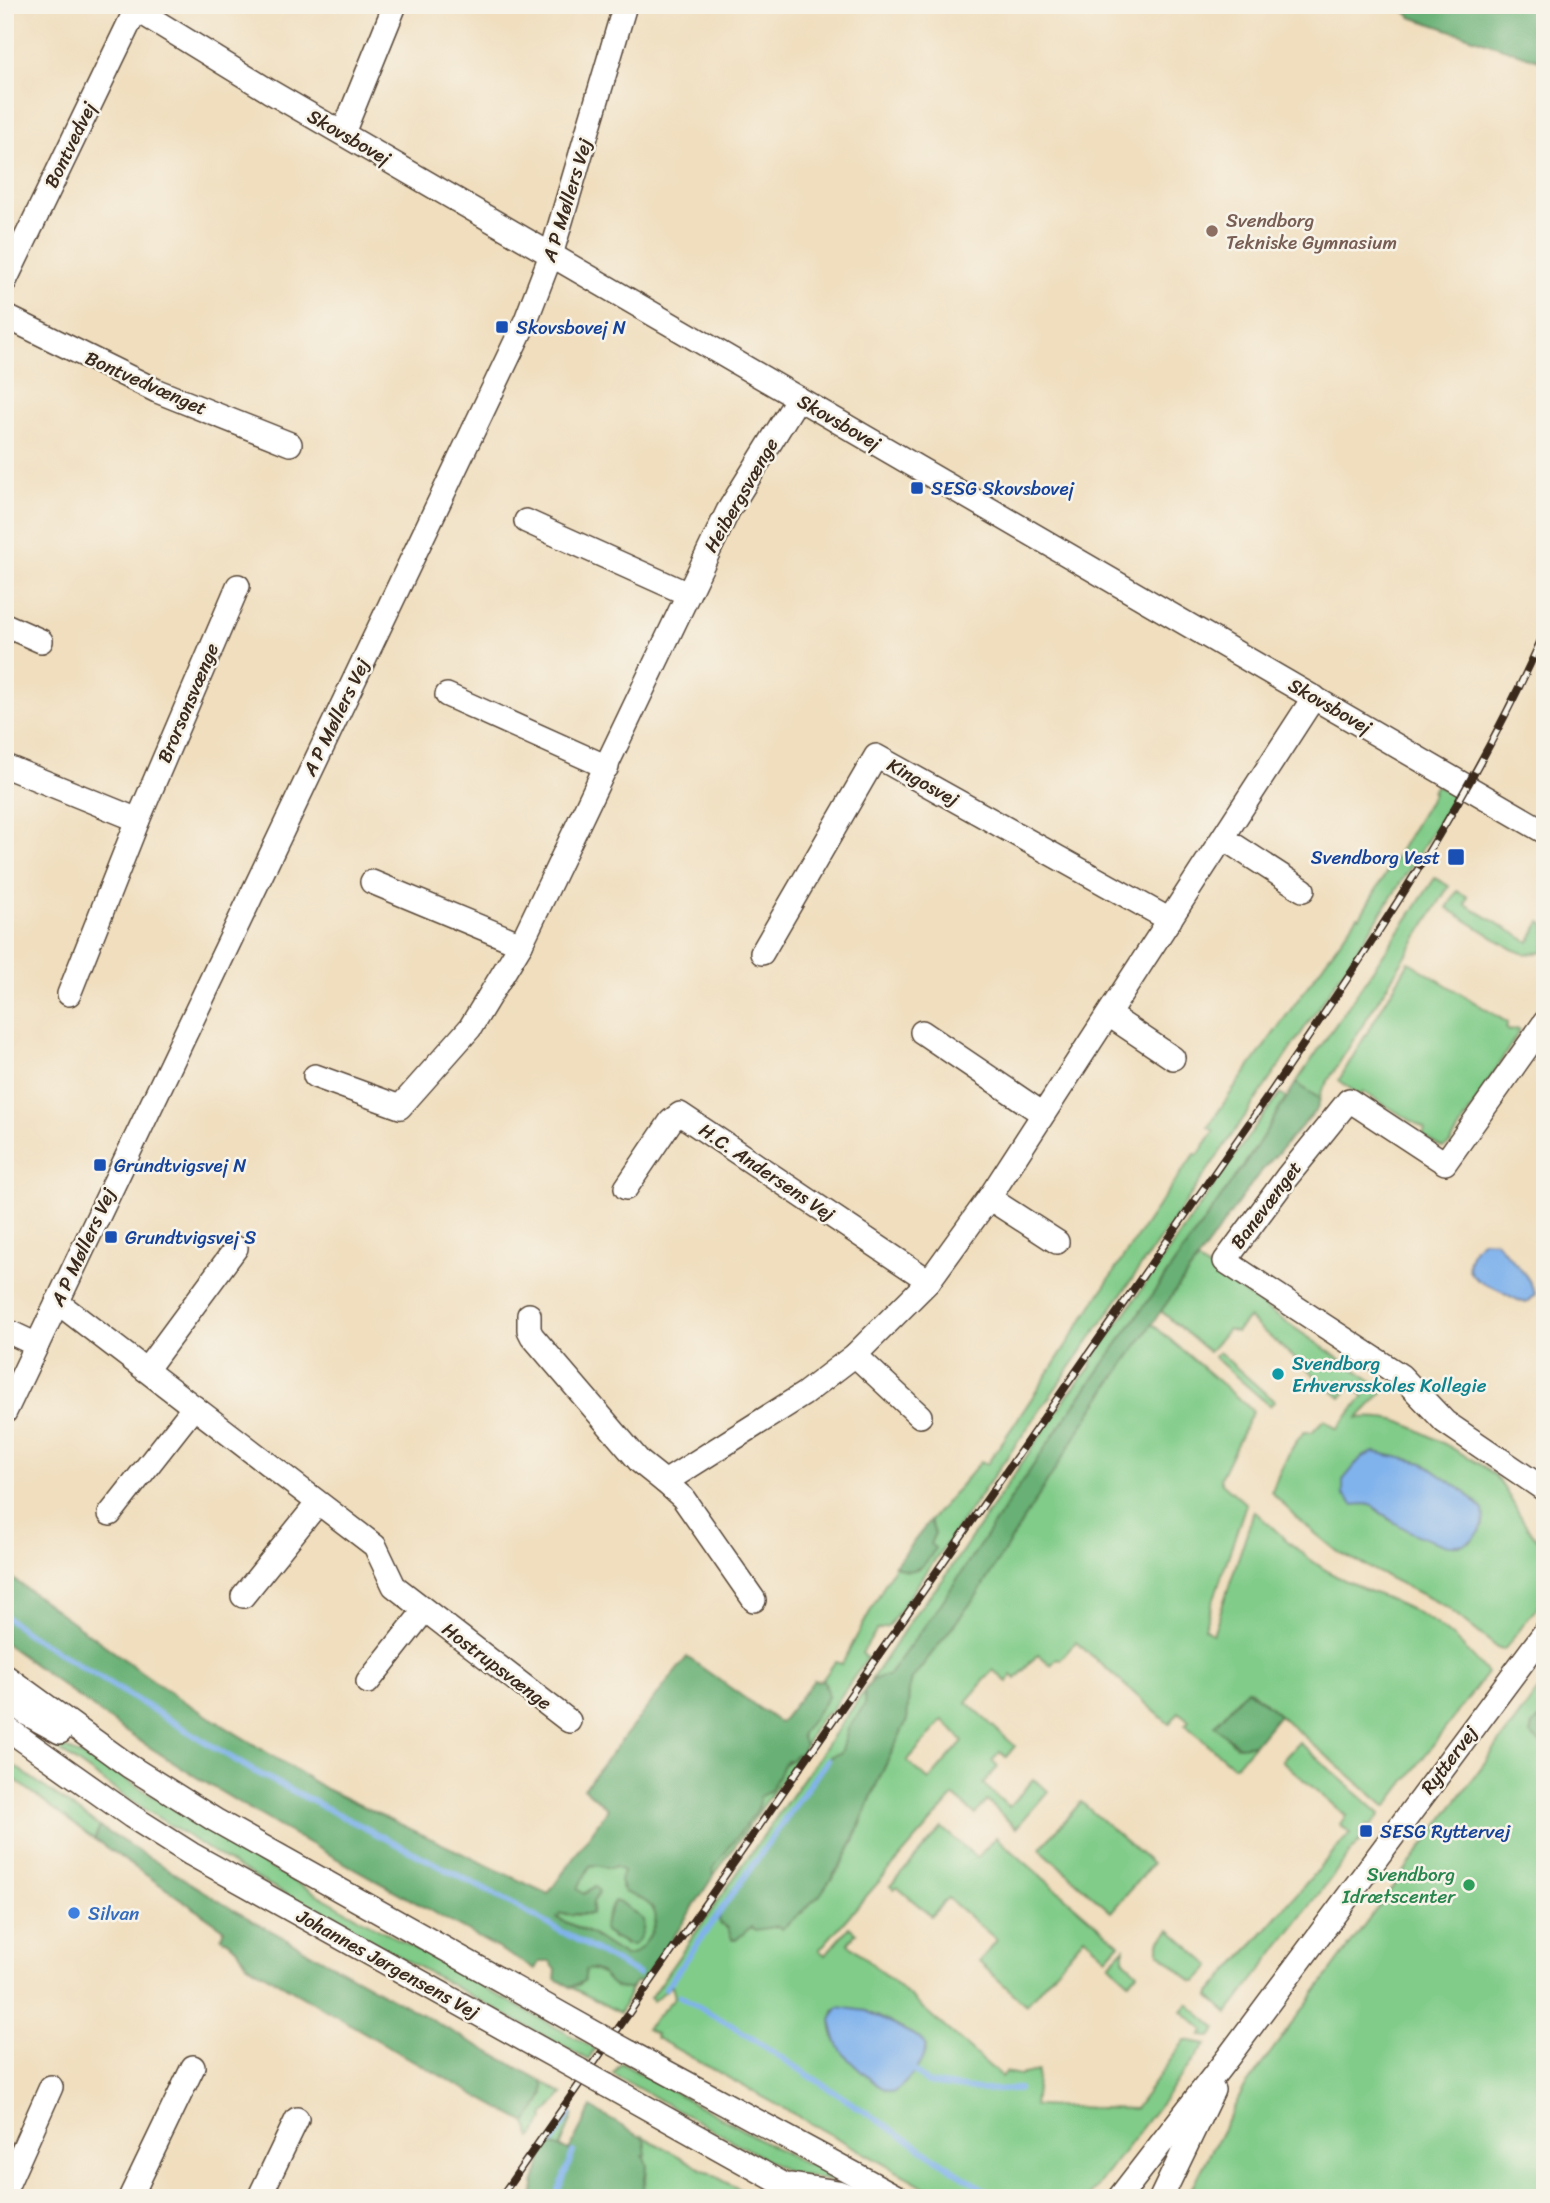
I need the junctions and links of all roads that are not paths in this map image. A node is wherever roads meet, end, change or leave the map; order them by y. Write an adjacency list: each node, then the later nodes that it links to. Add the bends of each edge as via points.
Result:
1 (395, 5): 4 (street)
2 (625, 5): 5 (street, A P Møllers Vej)
3 (134, 7): 4 (street, Skovsbovej); 6 (street, Bontvedvej)
4 (343, 134): 5 (street, Skovsbovej)
5 (551, 255): 8 (street, Skovsbovej); 39 (street, A P Møllers Vej, via 526,320)
6 (5, 281)
7 (5, 316): 9 (street, Bontvedvænget, via 157,391)
8 (798, 398): 12 (street, Heibergsvænge, via 728,511); 16 (street, Skovsbovej)
9 (289, 444)
10 (526, 521): 12 (street)
11 (238, 586): 19 (street, Brorsonsvænge)
12 (688, 594): 18 (street, Heibergsvænge)
13 (5, 625): 14 (street)
14 (41, 640)
15 (447, 695): 18 (street)
16 (1314, 697): 20 (street, Skovsbovej); 21 (street)
17 (5, 766): 19 (street)
18 (607, 767): 25 (street, Heibergsvænge)
19 (138, 821): 27 (street, Brorsonsvænge)
20 (1545, 832)
21 (1223, 838): 23 (street); 24 (street)
22 (372, 882): 25 (street)
23 (1303, 890)
24 (1170, 920): 26 (street, Kingosvej, via 876,756); 28 (street)
25 (521, 944): 32 (street, Heibergsvænge, via 470,1028 400,1107)
26 (762, 953)
27 (69, 994)
28 (1109, 1015): 31 (street); 33 (street)
29 (1545, 1022): 49 (street, Banevænget, via 1445,1164 1349,1100 1225,1261 1401,1376 1445,1422)
30 (922, 1032): 33 (street)
31 (1173, 1058)
32 (315, 1076)
33 (1042, 1114): 35 (street)
34 (626, 1188): 38 (street, H.C. Andersens Vej, via 680,1114)
35 (989, 1198): 36 (street); 38 (street)
36 (1057, 1242)
37 (236, 1248): 44 (street)
38 (929, 1281): 43 (street)
39 (57, 1302): 42 (street, A P Møllers Vej); 44 (street, Hostrupsvænge)
40 (528, 1315): 48 (street, via 532,1336 640,1462)
41 (5, 1330): 42 (street)
42 (37, 1345): 46 (street, A P Møllers Vej)
43 (855, 1356): 47 (street); 48 (street)
44 (146, 1370): 45 (street, Hostrupsvænge)
45 (194, 1407): 50 (street, Hostrupsvænge); 51 (street)
46 (5, 1412)
47 (920, 1416)
48 (665, 1482): 53 (street, via 683,1498)
49 (1545, 1490)
50 (318, 1503): 52 (street); 54 (street, Hostrupsvænge, via 375,1546 394,1586)
51 (110, 1514)
52 (243, 1596)
53 (754, 1600)
54 (424, 1611): 57 (street, Hostrupsvænge); 59 (street, Hostrupsvænge)
55 (1545, 1632): 62 (street, Ryttervej)
56 (5, 1676): 61 (street, Johannes Jørgensens Vej)
57 (368, 1682)
58 (5, 1698): 61 (street, Johannes Jørgensens Vej)
59 (569, 1721)
60 (5, 1727): 67 (street, Johannes Jørgensens Vej, bridge, via 191,1854)
61 (129, 1766): 73 (street, Johannes Jørgensens Vej, bridge, via 257,1845)
62 (1229, 2056): 65 (street, Ryttervej); 76 (street, Ryttervej)
63 (193, 2067): 69 (street)
64 (51, 2087): 68 (street)
65 (1200, 2091): 74 (street, Ryttervej); 75 (street, Ryttervej)
66 (298, 2119): 70 (street)
67 (781, 2183): 71 (street, Johannes Jørgensens Vej); 72 (street, Johannes Jørgensens Vej)
68 (5, 2190)
69 (130, 2198)
70 (259, 2198)
71 (808, 2198)
72 (854, 2198)
73 (899, 2198)
74 (1119, 2198)
75 (1143, 2198)
76 (1161, 2198)

